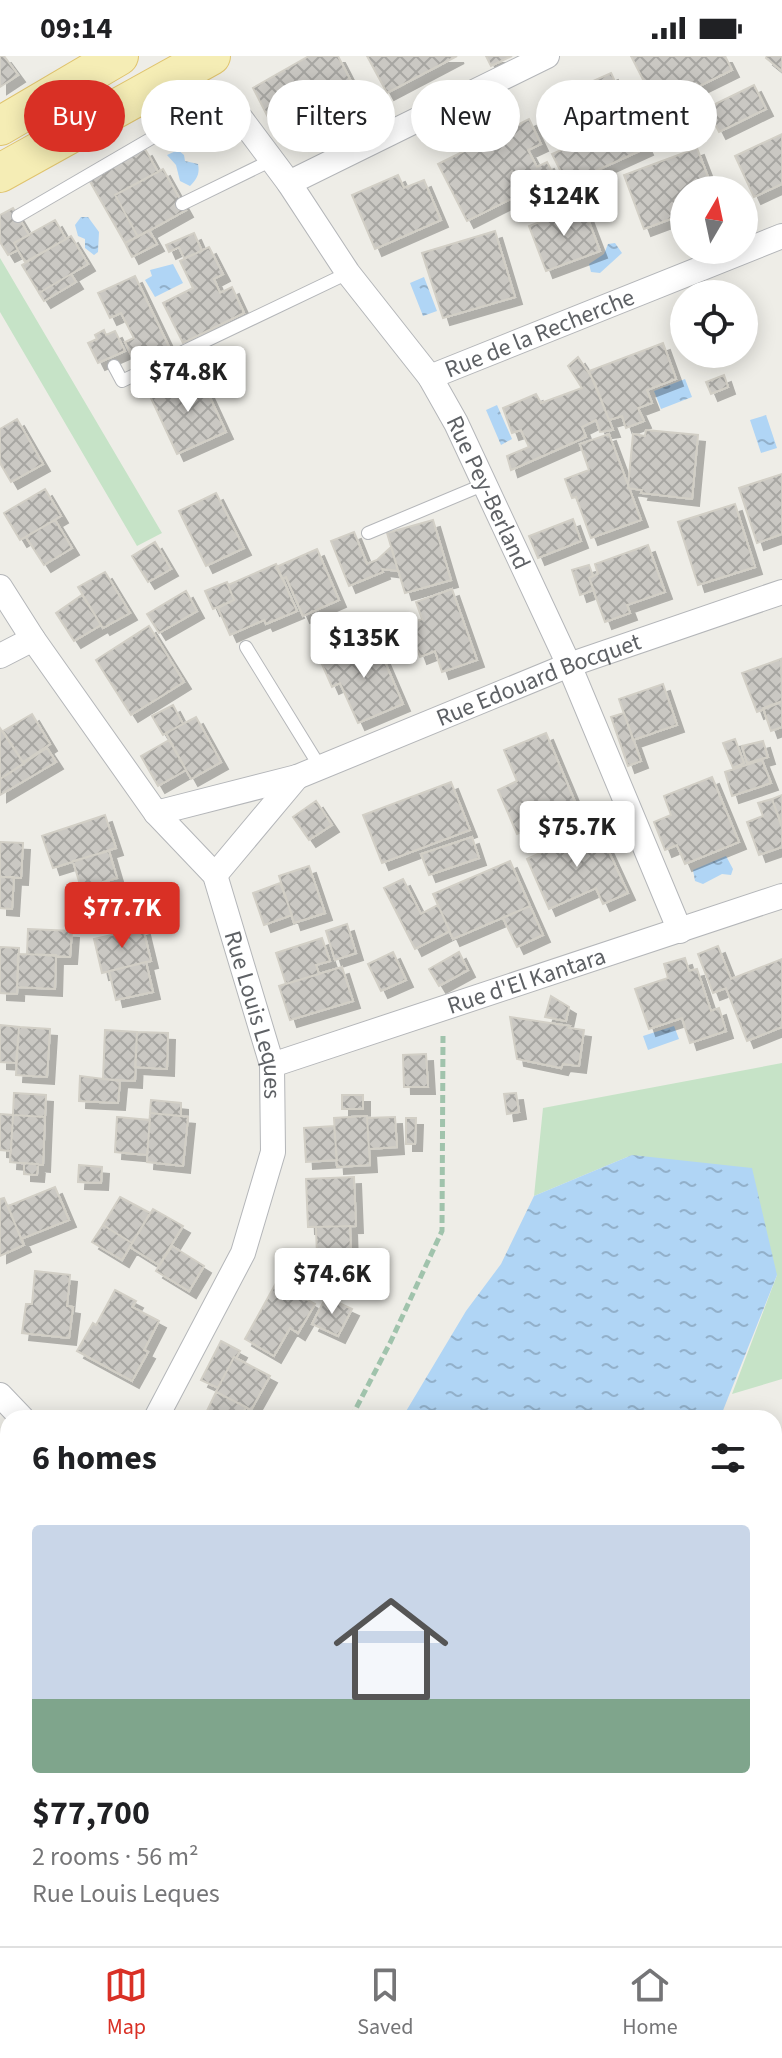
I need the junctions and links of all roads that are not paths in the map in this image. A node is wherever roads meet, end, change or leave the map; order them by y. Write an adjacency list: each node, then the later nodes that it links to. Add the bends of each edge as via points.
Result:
1 (119, 56): 4 (main road)
2 (211, 56): 8 (main road)
3 (547, 56): 9 (street)
4 (0, 126)
5 (251, 134): 7 (street, Rue Pey-Berland)
6 (141, 144): 11 (lane)
7 (270, 161): 9 (street, Rue Pey-Berland); 10 (lane)
8 (0, 173)
9 (289, 183): 13 (street, Rue Pey-Berland)
10 (182, 204)
11 (18, 216)
12 (782, 236): 15 (street, Rue de la Recherche)
13 (348, 273): 14 (lane, via 122,381); 15 (street, Rue Pey-Berland)
14 (114, 366)
15 (430, 377): 16 (street, Rue Pey-Berland)
16 (485, 484): 17 (lane); 23 (street, Rue Pey-Berland)
17 (368, 533)
18 (0, 587): 20 (street, Rue Louis Leques)
19 (782, 592): 23 (street, Rue Edouard Bocquet)
20 (33, 639): 22 (street); 26 (street, Rue Louis Leques)
21 (246, 647): 24 (lane)
22 (0, 656)
23 (569, 665): 24 (street, Rue Edouard Bocquet); 29 (street, Rue Pey-Berland)
24 (320, 767): 25 (street, Rue Edouard Bocquet)
25 (297, 777): 26 (street, Rue Edouard Bocquet); 27 (street, Rue Edouard Bocquet)
26 (156, 813): 27 (street, Rue Louis Leques)
27 (215, 875): 30 (street, Rue Louis Leques)
28 (782, 896): 29 (street, Rue d'El Kantara)
29 (680, 931): 30 (street, Rue d'El Kantara)
30 (272, 1065): 33 (street, Rue Louis Leques, via 273,1152 243,1253)
31 (0, 1395): 32 (street)
32 (14, 1410)
33 (160, 1410)

